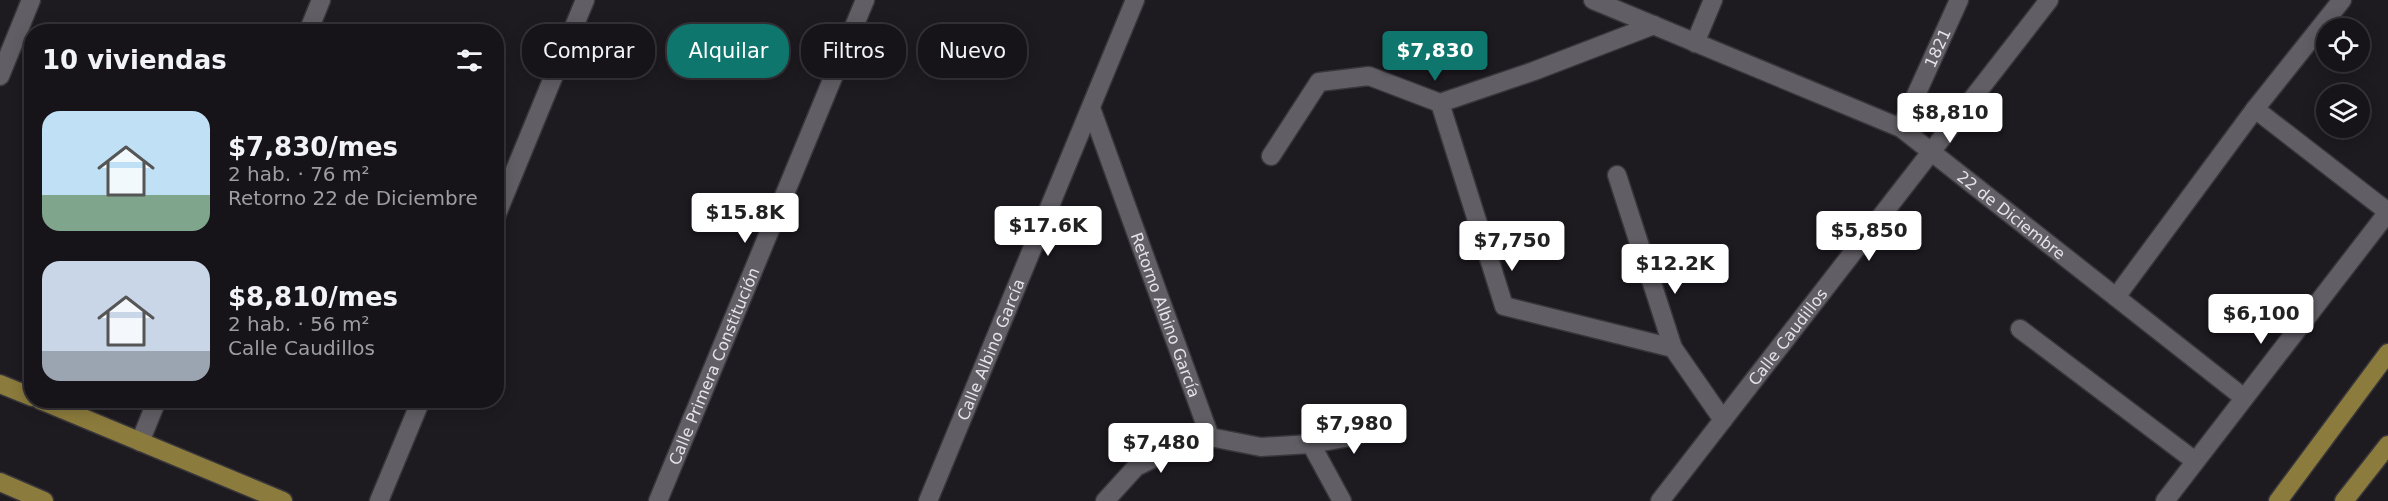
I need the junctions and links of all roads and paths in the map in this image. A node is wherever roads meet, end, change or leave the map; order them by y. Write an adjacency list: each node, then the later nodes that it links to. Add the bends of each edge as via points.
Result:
1 (31, 0): 14 (street)
2 (321, 0): 11 (street)
3 (585, 0): 22 (street)
4 (865, 0): 45 (street, Calle Primera Constitución)
5 (1135, 0): 16 (street, Calle Albino García)
6 (1593, 0): 12 (street, 22 de Diciembre)
7 (1713, 0): 13 (street)
8 (1959, 0): 18 (street, 1821)
9 (2049, 0): 19 (street, Calle Caudillos)
10 (2342, 0): 17 (street)
11 (311, 24)
12 (1654, 25): 13 (street, 22 de Diciembre); 15 (street)
13 (1695, 43): 18 (street, 22 de Diciembre)
14 (0, 76)
15 (1440, 103): 20 (street, via 1369,76 1319,82); 26 (street, via 1504,306)
16 (1091, 108): 36 (street, Retorno Albino García); 46 (street, Calle Albino García)
17 (2255, 108): 23 (street); 24 (street)
18 (1901, 128): 19 (street, 22 de Diciembre)
19 (1931, 152): 24 (street, 22 de Diciembre); 34 (street, Calle Caudillos)
20 (1271, 156)
21 (1617, 175): 26 (street)
22 (504, 197)
23 (2388, 212): 30 (street)
24 (2116, 297): 30 (street, 22 de Diciembre)
25 (2020, 328): 40 (street)
26 (1673, 348): 34 (street)
27 (2388, 353): 51 (main road)
28 (0, 384): 29 (main road)
29 (24, 394)
30 (2243, 397): 40 (street)
31 (59, 408): 37 (main road)
32 (154, 408): 37 (street)
33 (418, 408): 44 (street)
34 (1723, 420): 49 (street, Calle Caudillos)
35 (1383, 423): 38 (street, via 1355,436)
36 (1210, 437): 38 (street, via 1261,447); 47 (street, via 1136,467)
37 (140, 442): 43 (main road)
38 (1311, 444): 48 (street)
39 (2388, 445): 52 (main road)
40 (2195, 461): 50 (street)
41 (0, 482): 42 (main road)
42 (44, 501)
43 (283, 501)
44 (379, 501)
45 (658, 501)
46 (928, 501)
47 (1105, 501)
48 (1342, 501)
49 (1660, 501)
50 (2165, 501)
51 (2278, 501)
52 (2344, 501)

